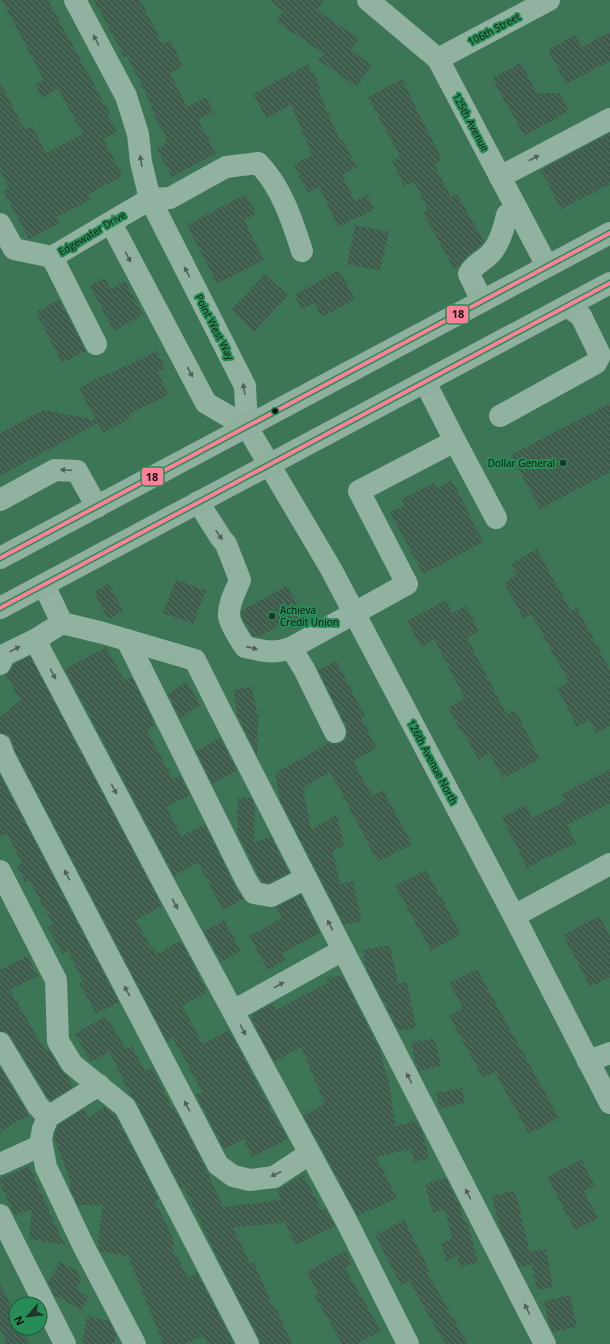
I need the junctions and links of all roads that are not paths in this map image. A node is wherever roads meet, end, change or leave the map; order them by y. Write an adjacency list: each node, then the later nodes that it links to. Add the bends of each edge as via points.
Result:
1 (75, 0): 7 (street, Point West Way, one-way to 1, via 141,162 138,134 126,96)
2 (368, 0): 4 (street, 125th Avenue)
3 (549, 0): 4 (street, 106th Street)
4 (438, 59): 6 (street, 125th Avenue)
5 (610, 119): 6 (street, one-way to 5)
6 (500, 176): 8 (street, 125th Avenue)
7 (150, 199): 9 (street, Edgewater Drive); 12 (street, via 170,198 226,167 258,163 267,172 291,217); 22 (street, Point West Way, one-way to 7, via 245,386)
8 (517, 209): 14 (street, 125th Avenue); 16 (street, via 507,215 504,231 491,254 469,274)
9 (111, 223): 13 (street, Edgewater Drive); 22 (street, one-way to 22, via 206,403)
10 (0, 224): 13 (street, Edgewater Drive, via 14,249)
11 (610, 233): 14 (main road)
12 (302, 252)
13 (52, 257): 18 (street)
14 (547, 266): 16 (main road)
15 (610, 283): 17 (main road)
16 (482, 301): 22 (main road)
17 (567, 306): 19 (street, via 581,316); 20 (main road)
18 (96, 344)
19 (605, 358): 21 (street)
20 (425, 382): 23 (street); 24 (main road)
21 (500, 416)
22 (247, 428): 24 (street, 126th Avenue North); 27 (main road)
23 (455, 441): 28 (street); 32 (street, via 359,491 407,584)
24 (268, 464): 26 (main road); 32 (street, 126th Avenue North, via 331,569)
25 (0, 500): 27 (street, one-way to 25, via 77,471 55,470)
26 (198, 502): 30 (main road); 36 (street, one-way to 36, via 226,544 240,580 230,605 229,616 245,647 267,652)
27 (97, 507): 29 (main road)
28 (496, 518)
29 (0, 558)
30 (44, 585): 31 (main road); 33 (street)
31 (0, 608)
32 (354, 613): 36 (street); 43 (street, 126th Avenue North)
33 (62, 623): 34 (street); 35 (street)
34 (35, 640): 37 (street, one-way to 34, via 4,655); 45 (street, one-way to 45)
35 (127, 640): 42 (street, via 195,660); 42 (street, via 254,893 271,896)
36 (291, 648): 38 (street)
37 (0, 664)
38 (335, 732)
39 (0, 745): 53 (street, one-way to 39, via 274,1177 250,1180 233,1176 218,1165)
40 (610, 864): 43 (street)
41 (0, 871): 49 (street, via 56,980 58,1041 72,1064)
42 (306, 878): 44 (street, one-way to 42)
43 (514, 916): 48 (street, 126th Avenue North)
44 (343, 950): 45 (street, one-way to 44); 60 (street, one-way to 44)
45 (233, 1011): 53 (street, one-way to 53)
46 (0, 1043): 51 (street, via 38,1106)
47 (610, 1053): 48 (street)
48 (588, 1061): 50 (street, 126th Avenue North)
49 (99, 1085): 51 (street); 58 (street, via 125,1107)
50 (610, 1103)
51 (48, 1117): 52 (street, via 43,1129)
52 (42, 1145): 54 (street); 57 (street, via 46,1167)
53 (309, 1154): 59 (street, via 347,1222)
54 (0, 1164)
55 (0, 1215): 56 (street)
56 (65, 1344)
57 (135, 1344)
58 (248, 1344)
59 (408, 1344)
60 (545, 1344)

